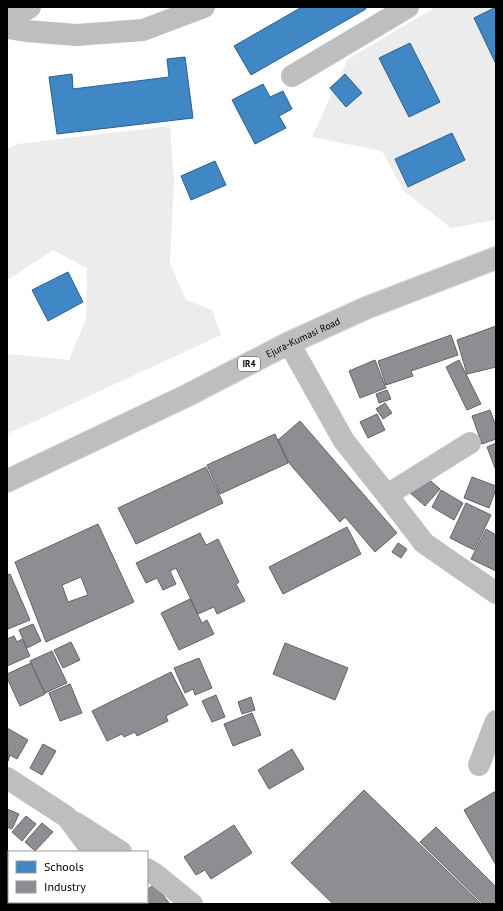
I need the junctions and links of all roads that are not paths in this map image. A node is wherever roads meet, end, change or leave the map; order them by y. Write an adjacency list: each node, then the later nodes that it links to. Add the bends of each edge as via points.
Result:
1 (30, 7): 4 (main road)
2 (204, 7): 5 (main road, via 144,30 77,35)
3 (408, 7): 6 (main road)
4 (7, 22)
5 (7, 28)
6 (292, 76)
7 (496, 258): 8 (main road, Ejura-Kumasi Road / IR4, via 366,308)
8 (289, 343): 10 (main road, Ejura-Kumasi Road / IR4, via 186,396); 11 (main road, via 344,441)
9 (470, 442): 11 (main road)
10 (7, 481)
11 (387, 495): 12 (main road, via 424,543)
12 (496, 593)
13 (496, 721): 14 (main road)
14 (479, 765)
15 (7, 778): 16 (main road)
16 (67, 817): 17 (main road); 18 (main road)
17 (90, 851)
18 (119, 851)
19 (148, 870): 20 (main road)
20 (192, 904)

